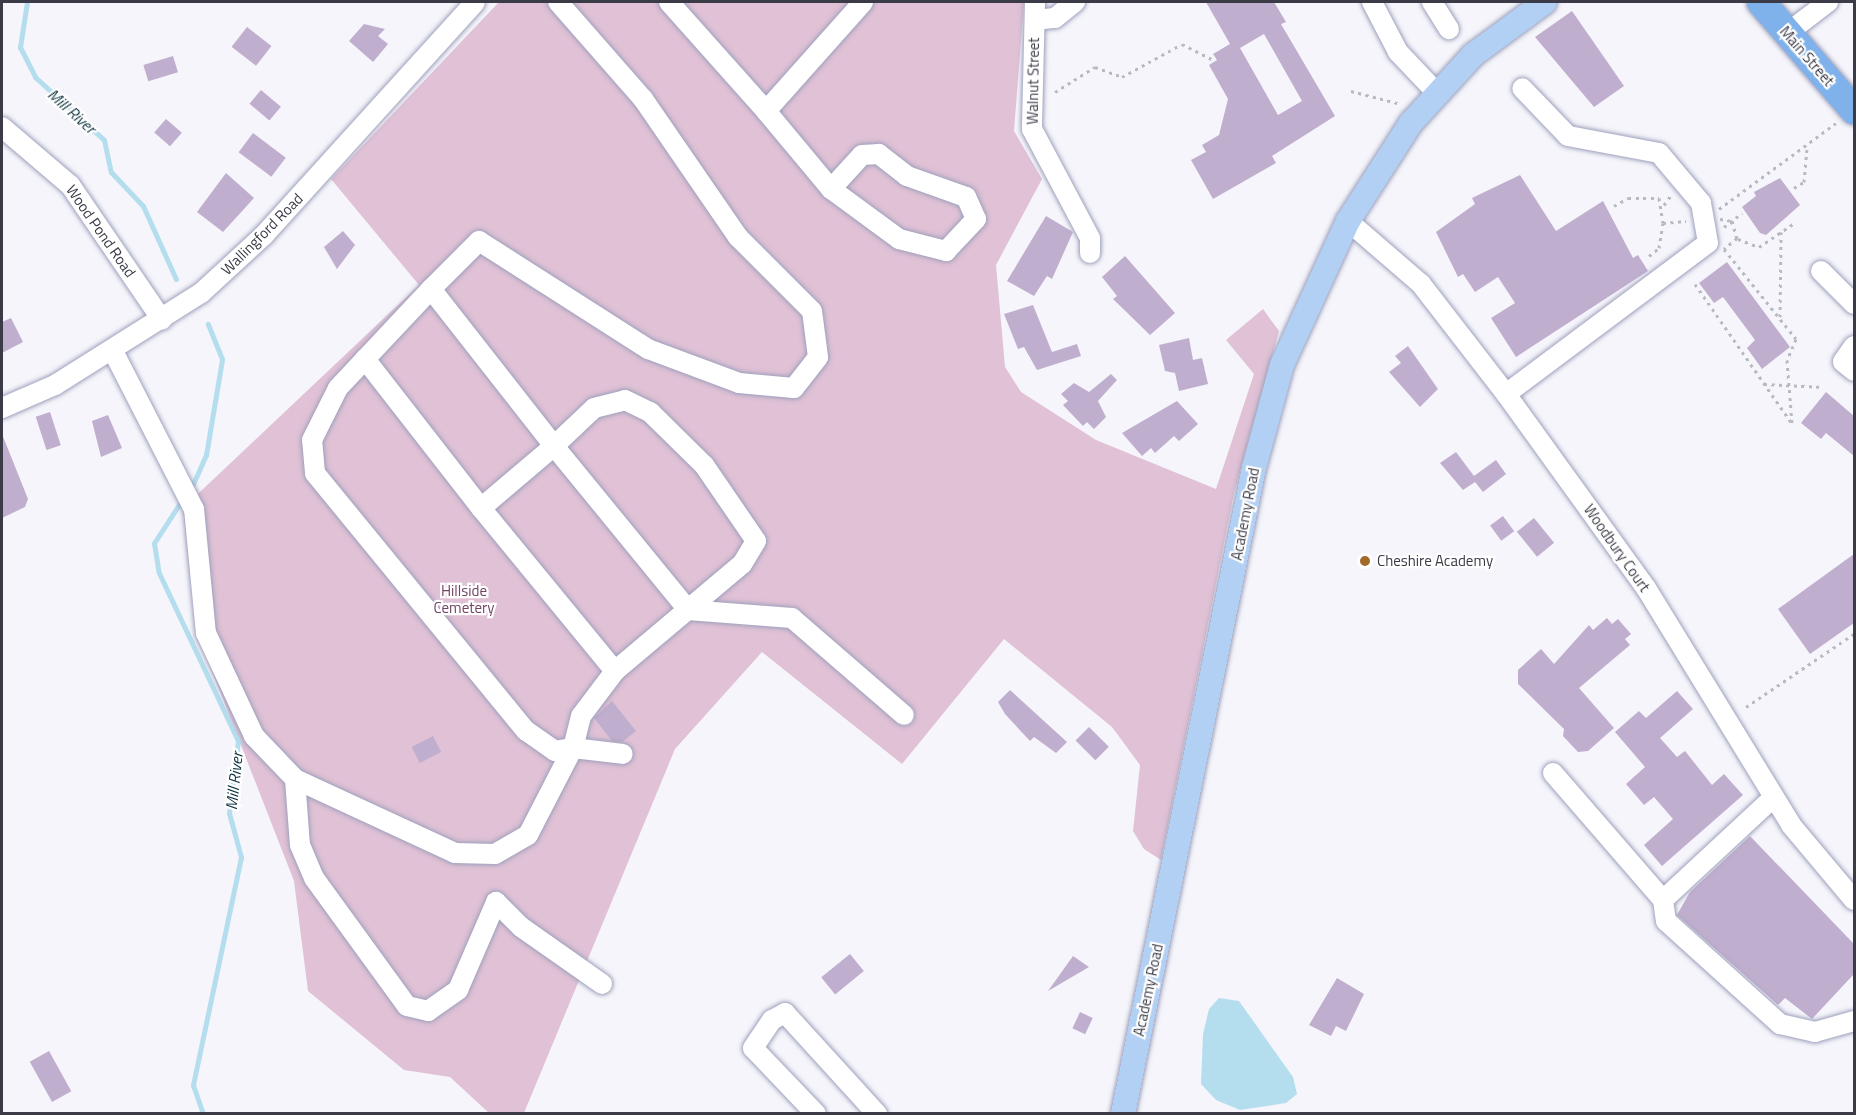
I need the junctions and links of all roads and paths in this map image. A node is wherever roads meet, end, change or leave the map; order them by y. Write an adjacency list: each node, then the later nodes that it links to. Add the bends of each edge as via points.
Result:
1 (475, 2): 40 (street, Wallingford Road, via 264,235)
2 (558, 2): 37 (street, via 643,99 738,237 812,311 818,357 794,388 739,383 648,349 479,241)
3 (669, 2): 20 (street)
4 (864, 2): 20 (street)
5 (1075, 2): 11 (street, via 1054,18)
6 (1372, 2): 18 (street, via 1398,52)
7 (1432, 2): 12 (street)
8 (1761, 2): 13 (highway, Main Street)
9 (1828, 2): 13 (street)
10 (1540, 3): 18 (main road, Academy Road, via 1473,55)
11 (1035, 11): 33 (street, Walnut Street, via 1032,129 1087,231)
12 (1449, 29)
13 (1786, 33): 21 (highway, Main Street)
14 (1213, 60): 17 (path, via 1182,44 1122,77 1095,67)
15 (1522, 88): 48 (street, via 1568,136 1659,153 1701,203 1708,243)
16 (1351, 91): 19 (path, via 1389,105)
17 (1055, 92)
18 (1436, 92): 27 (main road, Academy Road, via 1380,167)
19 (1402, 104)
20 (766, 111): 25 (street)
21 (1845, 116): 23 (path)
22 (2, 127): 40 (street, Wood Pond Road, via 70,185)
23 (1807, 145): 24 (path, via 1804,182); 32 (path, via 1710,216 1732,221)
24 (1794, 188)
25 (831, 189): 25 (street, via 899,239 930,250 946,251 976,219 966,197 907,176 879,154 862,155)
26 (1614, 206): 29 (path, via 1628,198 1659,198)
27 (1348, 220): 48 (street, Woodbury Court, via 1421,284); 68 (main road, Academy Road, via 1282,365 1263,425)
28 (1696, 220): 29 (path)
29 (1663, 223): 34 (path, via 1659,248)
30 (1793, 224): 31 (path)
31 (1781, 232): 32 (path, via 1759,247); 39 (path)
32 (1737, 238): 39 (path, via 1724,249)
33 (1090, 253)
34 (1649, 256)
35 (1821, 271): 38 (street)
36 (1695, 284): 45 (path)
37 (431, 289): 43 (street); 50 (street)
38 (1854, 303)
39 (1780, 319): 47 (path, via 1796,339 1786,360)
40 (162, 320): 42 (street, Wallingford Road)
41 (1854, 346): 44 (street, via 1843,362)
42 (113, 351): 49 (street, Wallingford Road); 60 (street, via 194,510 206,633 254,736)
43 (365, 359): 51 (street); 57 (street, via 338,388 312,440 315,473 526,731 555,751)
44 (1854, 371)
45 (1764, 384): 47 (path); 47 (path, via 1792,424)
46 (1824, 387): 47 (path)
47 (1789, 388)
48 (1506, 394): 61 (street, Woodbury Court, via 1646,588)
49 (2, 408)
50 (555, 446): 51 (street); 52 (street); 52 (street, via 594,408 625,400 650,412 704,465 756,541 742,564)
51 (481, 508): 54 (street)
52 (688, 610): 54 (street); 56 (street, via 792,618)
53 (1854, 634): 55 (path)
54 (615, 671): 57 (street, via 581,716)
55 (1746, 707)
56 (904, 716)
57 (573, 748): 58 (street); 60 (street, via 528,836 495,854 455,853)
58 (623, 754)
59 (1553, 773): 62 (street)
60 (295, 779): 64 (street, via 300,845 314,878 407,1006 428,1011 458,990 496,902 521,927)
61 (1774, 797): 62 (street); 63 (street, Woodbury Court)
62 (1663, 900): 65 (street, via 1666,921 1780,1024 1815,1032)
63 (1854, 900)
64 (602, 984)
65 (1854, 1021)
66 (816, 1113): 67 (street, via 753,1048 772,1020 785,1012)
67 (877, 1113)
68 (1123, 1113)

